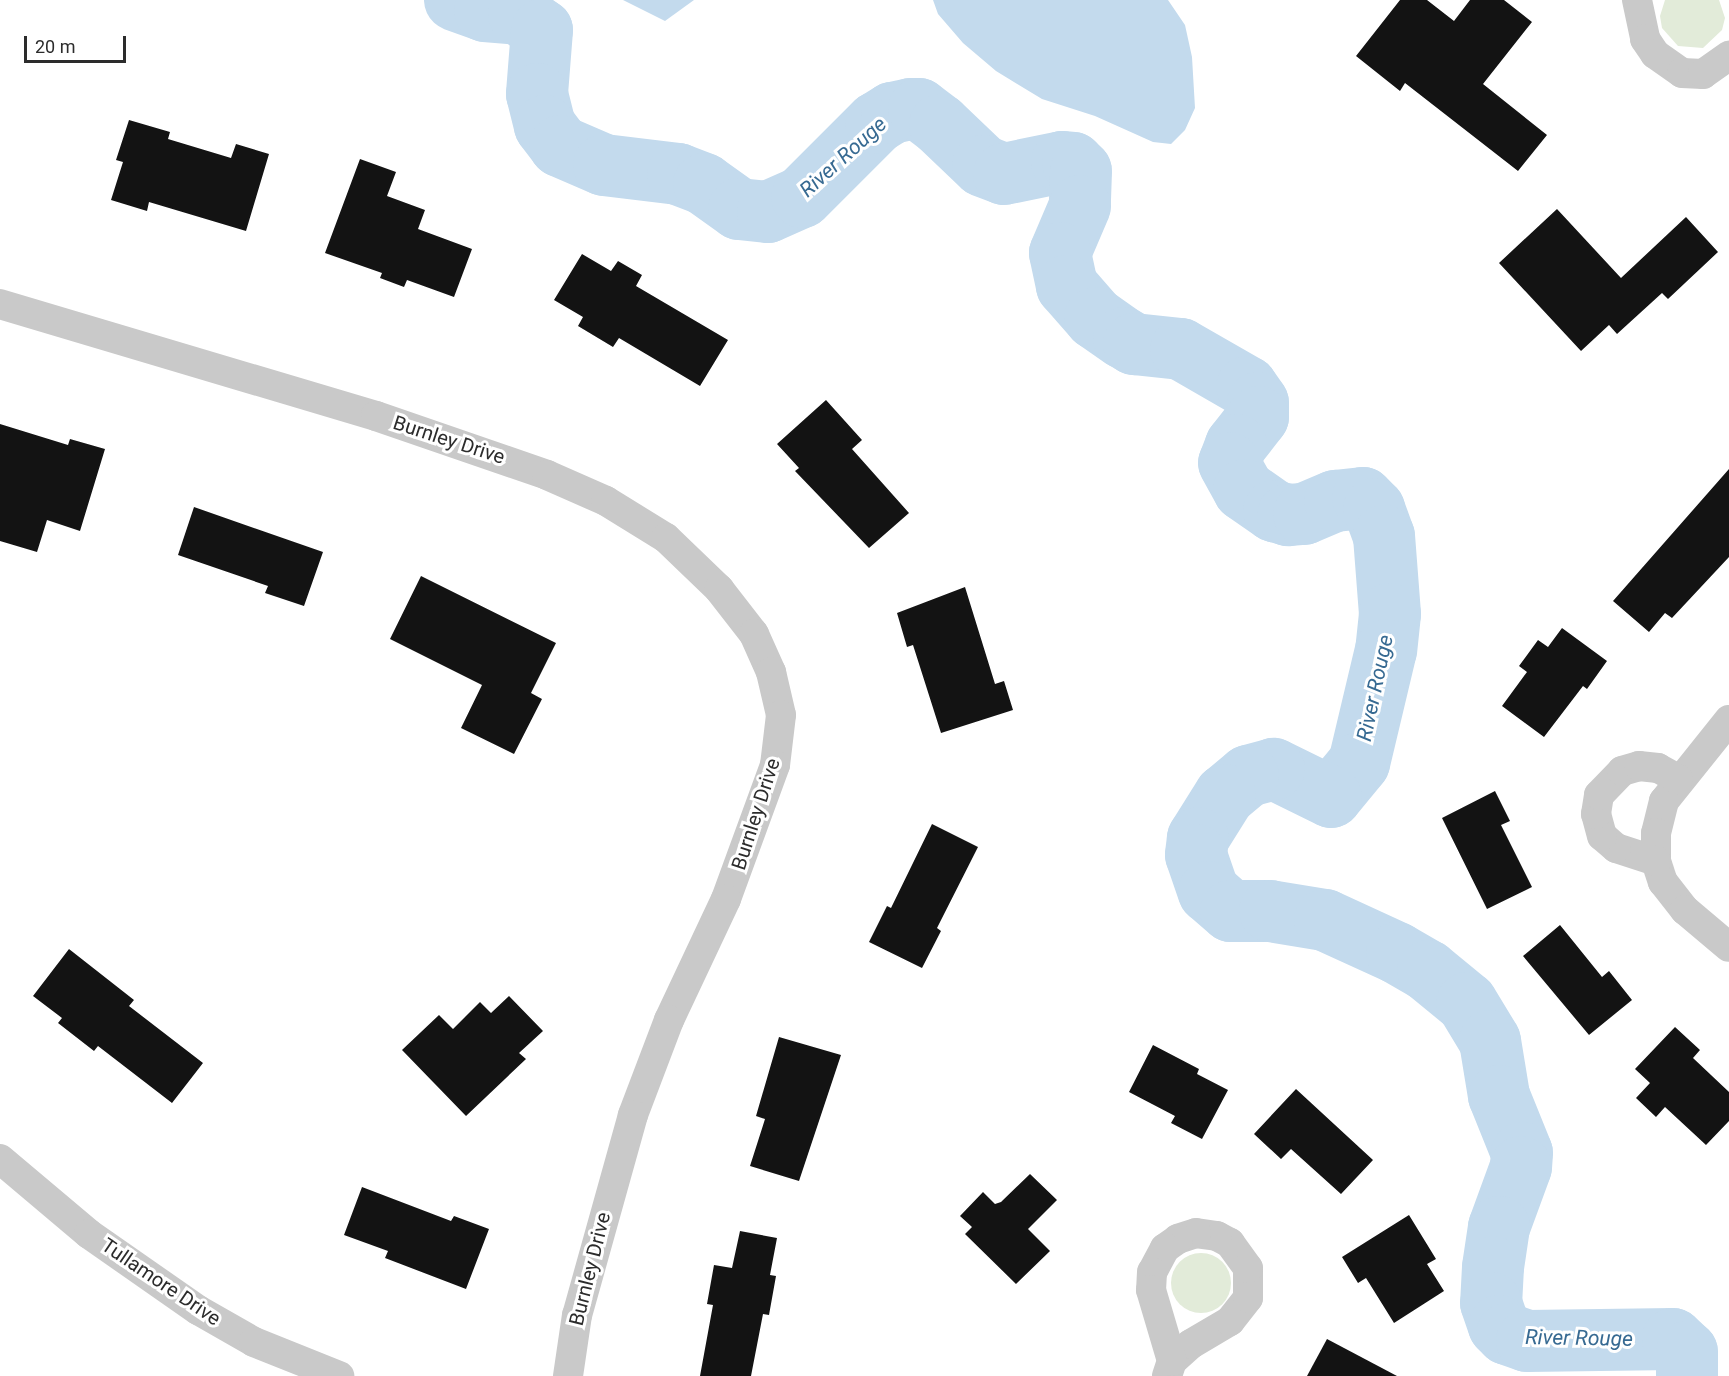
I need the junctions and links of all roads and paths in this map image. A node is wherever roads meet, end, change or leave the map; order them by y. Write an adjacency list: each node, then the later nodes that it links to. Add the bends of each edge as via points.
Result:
1 (1636, 0): 2 (street, via 1645,39 1655,54 1682,73 1703,74)
2 (1729, 56)
3 (0, 304): 10 (street, Burnley Drive, via 376,416 547,474 606,501 666,538 719,589 754,634 771,672 781,715 775,765 726,899 669,1020 633,1115 577,1314)
4 (1729, 720): 5 (street)
5 (1678, 779): 6 (street, via 1664,801 1656,833); 6 (street, via 1658,768 1639,766 1622,771 1599,795 1596,814 1602,836 1616,848)
6 (1656, 861): 7 (street, via 1663,882 1685,910)
7 (1729, 947)
8 (0, 1159): 9 (street, Tullamore Drive, via 89,1234 198,1310 254,1342)
9 (339, 1376)
10 (567, 1376)

